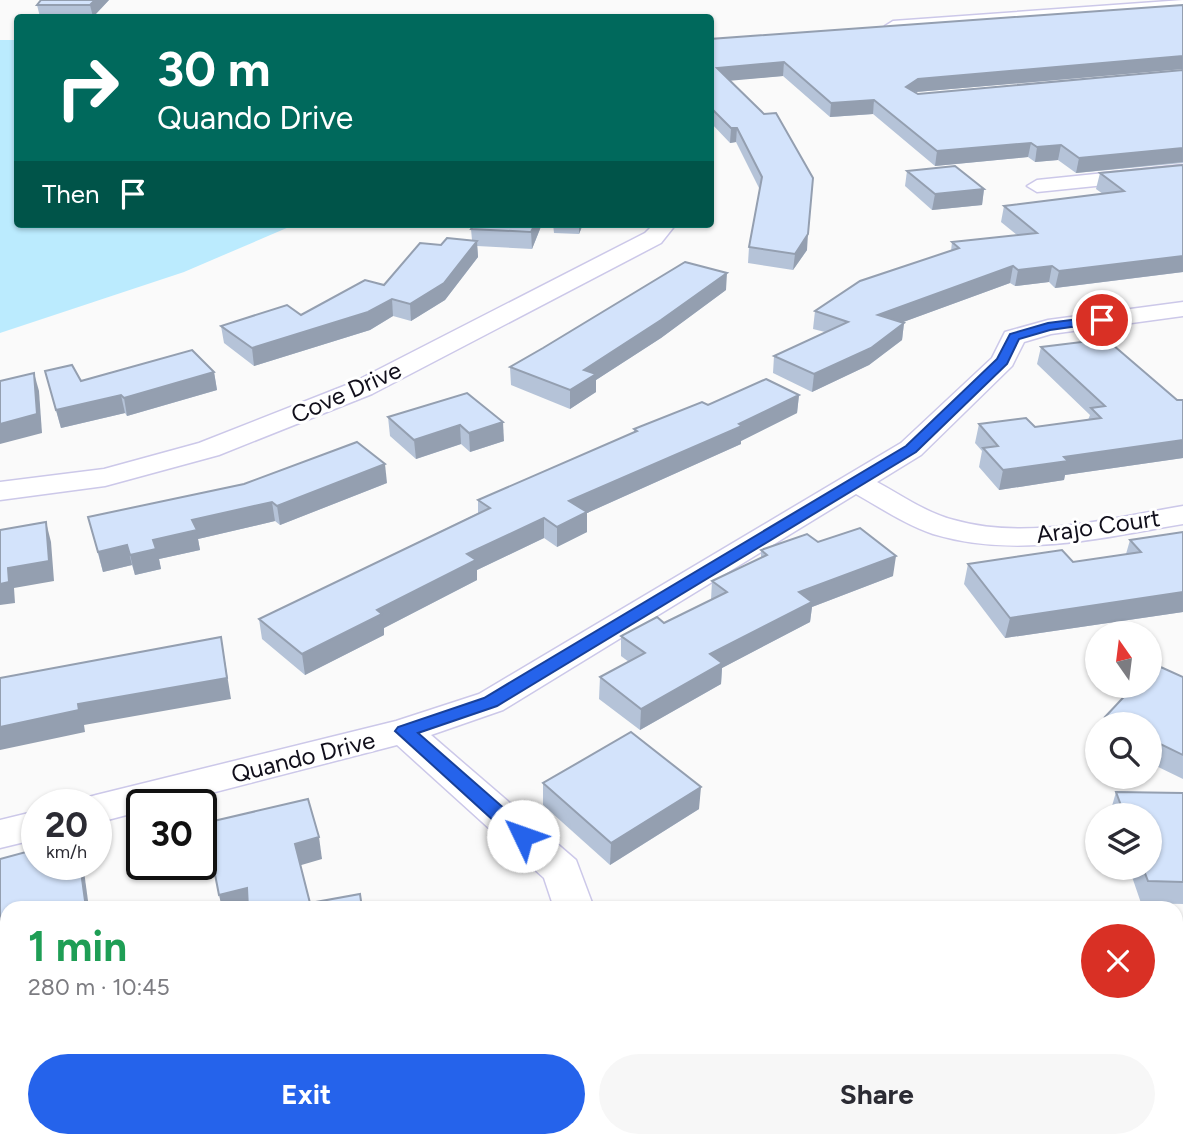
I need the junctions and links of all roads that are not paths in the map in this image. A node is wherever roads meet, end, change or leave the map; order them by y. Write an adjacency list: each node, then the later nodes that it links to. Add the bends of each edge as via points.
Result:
1 (1183, 4): 2 (street)
2 (1150, 6): 3 (street); 4 (street)
3 (1183, 23)
4 (875, 27)
5 (1183, 171): 6 (street)
6 (1037, 186)
7 (662, 228): 10 (street, Cove Drive, via 653,238 363,388 209,449 105,477)
8 (1183, 309): 9 (street, Quando Drive, via 1048,327 1014,337 1003,361 911,449)
9 (857, 483): 11 (street, Arajo Court, via 942,526 990,536 1047,537); 12 (street, Quando Drive, via 491,702)
10 (0, 491)
11 (1183, 514)
12 (404, 731): 13 (street, Quando Drive); 16 (street, via 562,872)
13 (112, 806)
14 (21, 829): 15 (street)
15 (0, 834)
16 (572, 901)

